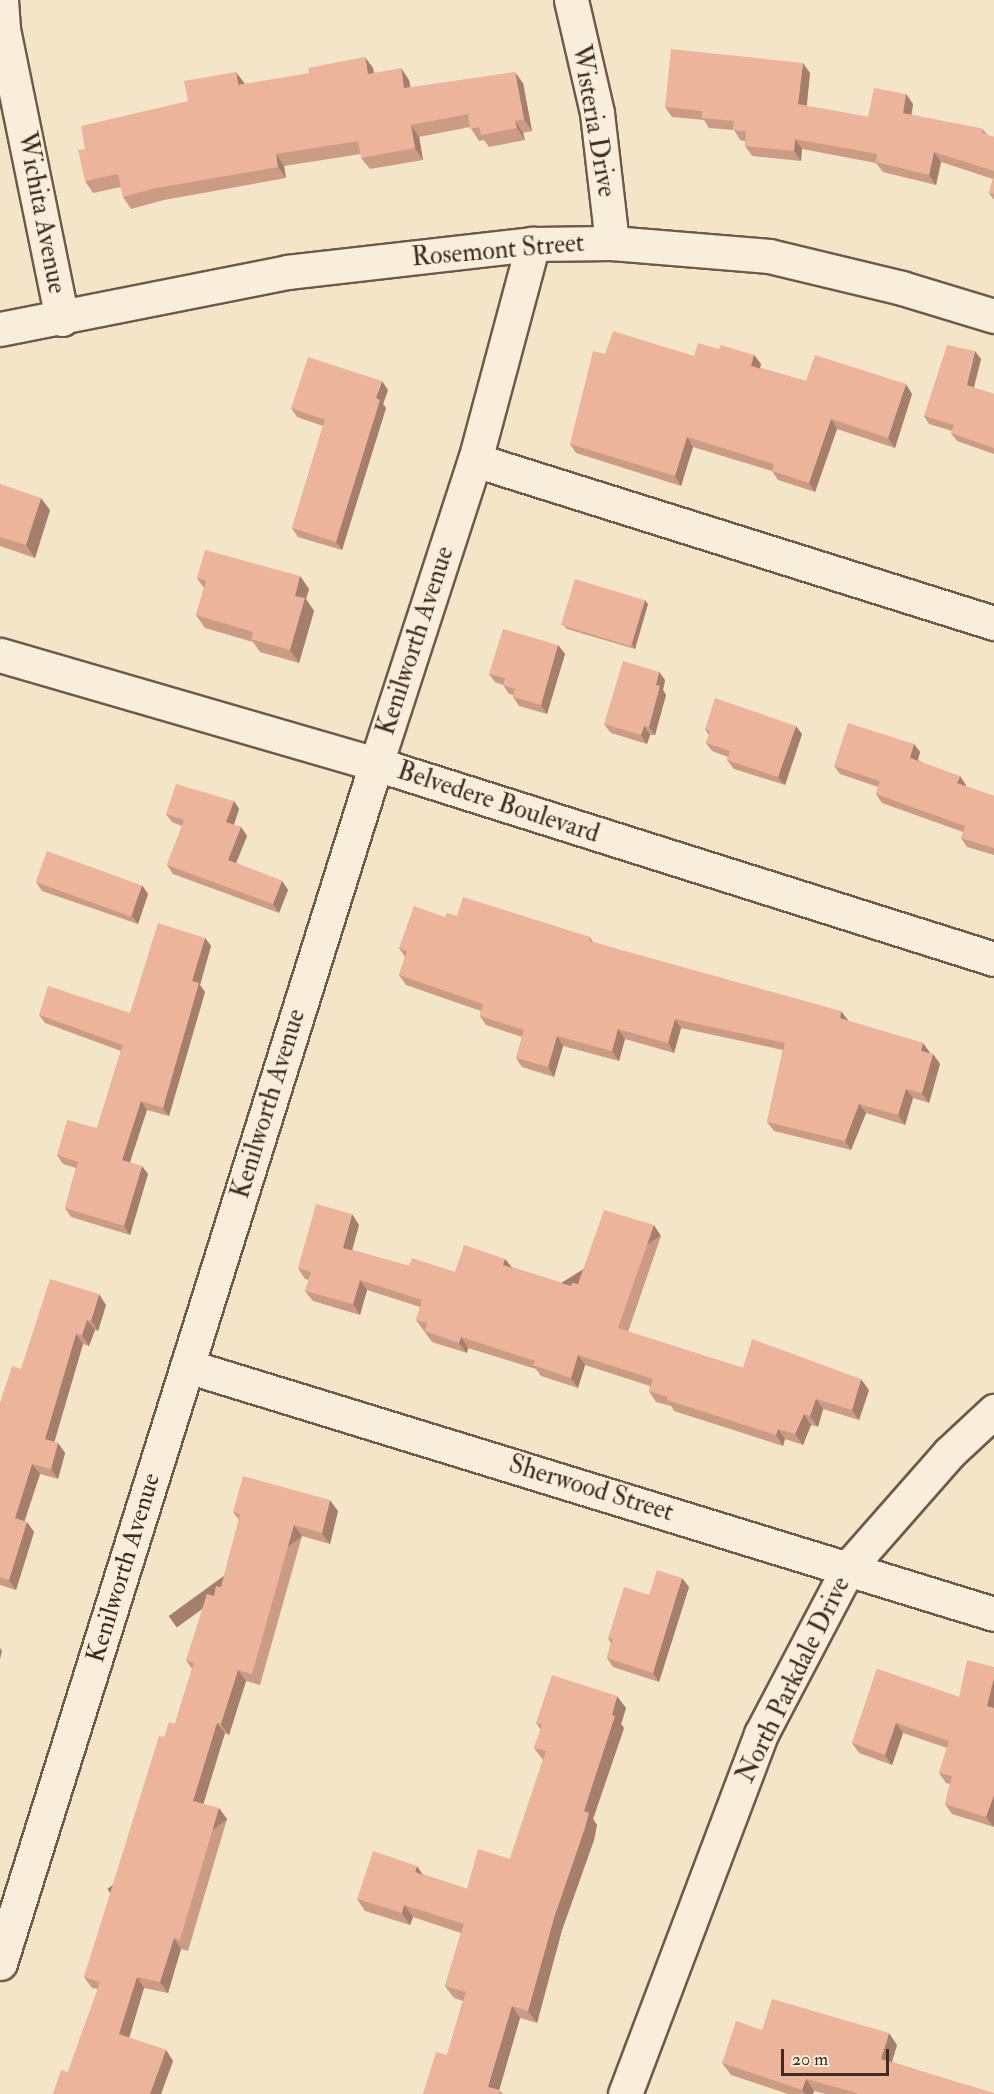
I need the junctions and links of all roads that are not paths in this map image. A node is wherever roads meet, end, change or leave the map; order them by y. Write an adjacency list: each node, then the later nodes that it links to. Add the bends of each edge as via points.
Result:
1 (1, 0): 6 (street, Wichita Avenue, via 3,29)
2 (570, 0): 3 (street, Wisteria Drive, via 597,113)
3 (612, 243): 4 (street, Rosemont Street); 5 (street, Rosemont Street, via 769,256)
4 (533, 244): 6 (street, Rosemont Street, via 287,272); 8 (street, Kenilworth Avenue)
5 (994, 315)
6 (62, 319): 7 (street, Rosemont Street)
7 (0, 329)
8 (475, 460): 9 (street); 11 (street, Kenilworth Avenue)
9 (994, 623)
10 (0, 655): 11 (street, Belvedere Boulevard)
11 (376, 764): 12 (street, Belvedere Boulevard); 13 (street, Kenilworth Avenue)
12 (994, 959)
13 (187, 1366): 15 (street, Sherwood Street); 17 (street, Kenilworth Avenue)
14 (994, 1411): 15 (street, North Parkdale Drive, via 949,1453)
15 (848, 1568): 16 (street, Sherwood Street); 18 (street, North Parkdale Drive, via 762,1734)
16 (994, 1614)
17 (0, 1963)
18 (625, 2094)

